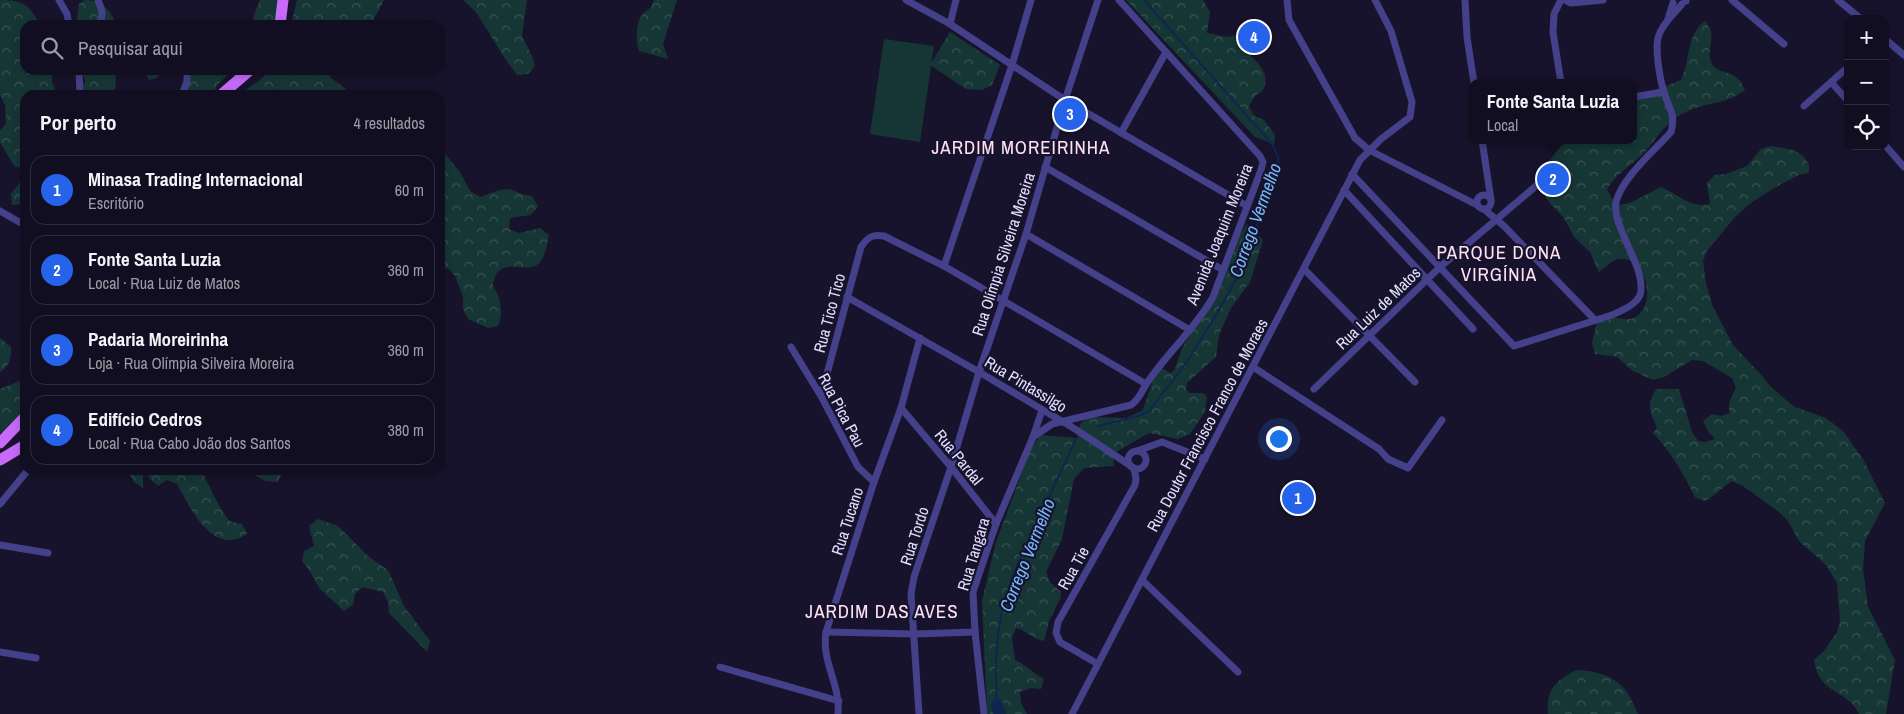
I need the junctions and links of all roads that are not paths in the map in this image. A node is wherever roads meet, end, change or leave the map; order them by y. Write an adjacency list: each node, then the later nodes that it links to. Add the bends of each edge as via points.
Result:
1 (59, 0): 19 (street)
2 (98, 0): 20 (street, via 102,8)
3 (284, 0): 21 (main road)
4 (906, 0): 23 (street)
5 (956, 0): 23 (street)
6 (1031, 0): 28 (street)
7 (1098, 0): 42 (street, Rua Olímpia Silveira Moreira)
8 (1119, 0): 26 (street, Avenida Joaquim Moreira)
9 (1286, 0): 46 (street, via 1288,20 1355,138)
10 (1375, 0): 46 (street, Rua Doutor Francisco Franco de Moraes, via 1391,31 1412,102 1410,117)
11 (1465, 0): 33 (street)
12 (1563, 0): 13 (street, via 1572,3); 34 (street, via 1554,14 1553,32)
13 (1603, 0)
14 (1732, 0): 25 (street)
15 (1838, 0): 18 (street)
16 (1672, 1): 17 (street, via 1677,5); 22 (street)
17 (1685, 1): 22 (street)
18 (1856, 15)
19 (68, 20)
20 (102, 20)
21 (281, 20)
22 (1667, 22): 39 (street, via 1659,34 1657,47)
23 (950, 24): 28 (street)
24 (1889, 42): 27 (street)
25 (1784, 44)
26 (1166, 52): 44 (street); 56 (street, Avenida Joaquim Moreira, via 1260,156 1262,170)
27 (1904, 54)
28 (1012, 65): 42 (street); 62 (street)
29 (1844, 71): 35 (street)
30 (78, 75): 36 (street)
31 (187, 75): 37 (street)
32 (244, 75): 38 (main road)
33 (1473, 79)
34 (1560, 79)
35 (1831, 82): 41 (street); 43 (street)
36 (80, 90)
37 (184, 90)
38 (227, 90)
39 (1663, 92): 40 (street); 69 (street, via 1672,110 1674,124 1671,132 1621,188 1616,204 1619,223 1637,268 1640,294 1625,309)
40 (1637, 96)
41 (1844, 97)
42 (1065, 100): 44 (street); 49 (street, Rua Olímpia Silveira Moreira)
43 (1804, 106)
44 (1121, 133): 56 (street)
45 (1483, 144): 52 (street)
46 (1369, 150): 51 (street, Rua Doutor Francisco Franco de Moraes); 54 (street, via 1462,198)
47 (1889, 150): 48 (street)
48 (1904, 167)
49 (1045, 168): 61 (street, Rua Olímpia Silveira Moreira); 65 (street)
50 (1555, 170): 59 (street, Rua Luiz de Matos)
51 (1352, 174): 53 (street, Rua Doutor Francisco Franco de Moraes); 63 (street)
52 (1489, 186): 54 (street); 55 (street)
53 (1344, 190): 64 (street, Rua Doutor Francisco Franco de Moraes); 66 (street)
54 (1479, 200): 55 (street, via 1489,197); 57 (street, via 1482,210)
55 (1491, 201): 57 (street); 59 (street)
56 (1246, 206): 65 (street, Avenida Joaquim Moreira)
57 (1485, 210): 59 (street)
58 (0, 211): 60 (street)
59 (1498, 218): 63 (street, Rua Luiz de Matos); 69 (street)
60 (20, 222)
61 (1026, 234): 68 (street, Rua Olímpia Silveira Moreira); 71 (street)
62 (944, 266): 67 (street, Rua Tico Tico, via 884,236 873,234 861,247); 68 (street)
63 (1440, 267): 66 (street, Rua Luiz de Matos); 69 (street, via 1514,346)
64 (1304, 269): 72 (street); 75 (street, Rua Doutor Francisco Franco de Moraes)
65 (1223, 270): 71 (street, Avenida Joaquim Moreira, via 1213,297)
66 (1427, 280): 70 (street); 72 (street, Rua Luiz de Matos)
67 (847, 297): 73 (street, Rua Pintassilgo); 80 (street, Rua Tico Tico)
68 (1003, 301): 76 (street, Rua Olímpia Silveira Moreira); 78 (street)
69 (1595, 320)
70 (1473, 329)
71 (1190, 330): 78 (street, Avenida Joaquim Moreira)
72 (1370, 335): 77 (street); 79 (street, Rua Luiz de Matos)
73 (920, 338): 76 (street, Rua Pintassilgo); 81 (street, Rua Tucano)
74 (791, 347): 80 (street, Rua Pica Pau)
75 (1253, 367): 84 (street, via 1379,449 1388,459 1408,468); 95 (street, Rua Doutor Francisco Franco de Moraes)
76 (979, 372): 82 (street, Rua Pintassilgo); 97 (street, Rua Tordo)
77 (1415, 382)
78 (1146, 384): 83 (street, Avenida Joaquim Moreira, via 1132,405)
79 (1314, 390)
80 (821, 396): 100 (street, Rua Pica Pau, via 858,467)
81 (901, 408): 97 (street, Rua Pardal); 100 (street, Rua Tucano)
82 (1042, 410): 86 (street, Rua Pintassilgo); 88 (street, Rua Tangara)
83 (1082, 416): 86 (street, Avenida Joaquim Moreira); 87 (street)
84 (1442, 420)
85 (20, 422): 90 (main road)
86 (1061, 422): 87 (street, Rua Pintassilgo); 88 (street, Avenida Joaquim Moreira, via 1046,427)
87 (1075, 429): 93 (street, Rua Pintassilgo)
88 (1033, 437): 102 (street, Rua Tangara)
89 (1158, 442): 92 (street); 94 (street); 95 (street)
90 (0, 443)
91 (20, 448): 96 (main road)
92 (1134, 452): 93 (street); 94 (street, via 1143,453); 98 (street, via 1128,460)
93 (1110, 453): 98 (street, Rua Pintassilgo)
94 (1146, 459): 98 (street, via 1141,468)
95 (1205, 459): 105 (street, Rua Doutor Francisco Franco de Moraes)
96 (0, 460)
97 (951, 467): 102 (street, Rua Pardal); 108 (street, Rua Tordo, via 914,577 911,594)
98 (1133, 467): 111 (street, Rua Tie, via 1135,485 1058,622 1056,633 1060,642)
99 (24, 475): 101 (street)
100 (874, 482): 106 (street, Rua Tucano)
101 (0, 504)
102 (996, 524): 107 (street, Rua Tangara, via 973,592)
103 (0, 545): 104 (street)
104 (48, 553)
105 (1142, 580): 111 (street, Rua Doutor Francisco Franco de Moraes); 113 (street)
106 (826, 632): 108 (street); 114 (street, Rua Tucano, via 824,646)
107 (975, 632): 108 (street); 117 (street, Rua Tangara)
108 (915, 634): 116 (street, Rua Tordo)
109 (0, 652): 110 (street)
110 (36, 658)
111 (1098, 664): 118 (street, Rua Doutor Francisco Franco de Moraes)
112 (720, 667): 114 (street)
113 (1238, 672)
114 (839, 701): 115 (street, Rua Tucano)
115 (838, 714)
116 (919, 714)
117 (984, 714)
118 (1072, 714)

